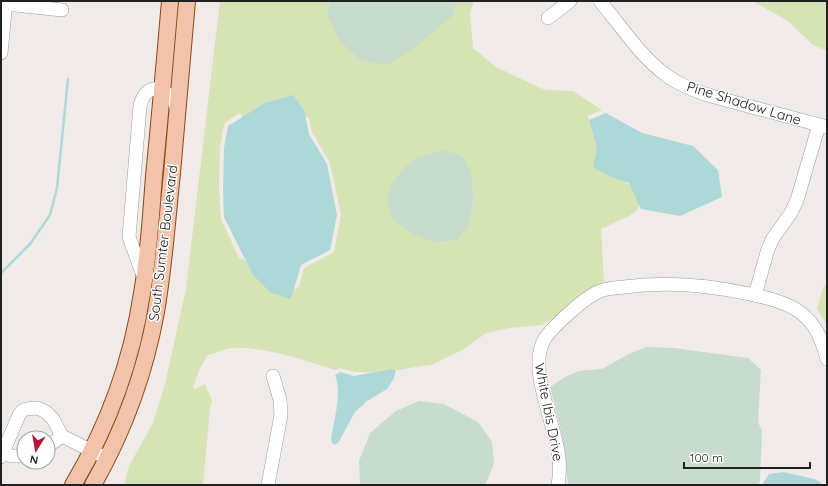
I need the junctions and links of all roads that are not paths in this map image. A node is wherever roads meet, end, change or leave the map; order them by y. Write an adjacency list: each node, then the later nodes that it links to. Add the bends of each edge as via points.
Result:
1 (170, 1): 9 (main road, South Sumter Boulevard)
2 (187, 1): 10 (main road, South Sumter Boulevard)
3 (570, 1): 7 (street)
4 (600, 1): 11 (street, Pine Shadow Lane, via 645,56 676,81 711,96)
5 (6, 2): 6 (street); 8 (street)
6 (62, 10)
7 (548, 18)
8 (1, 53)
9 (162, 90): 10 (street, via 173,99); 17 (main road, South Sumter Boulevard, via 145,278 125,367 110,411)
10 (177, 109): 20 (main road, South Sumter Boulevard, via 165,249 156,314 135,392)
11 (823, 126): 12 (street, via 797,200 768,249)
12 (755, 295): 13 (street, White Ibis Drive, via 784,303 808,319 818,333); 24 (street, White Ibis Drive, via 723,288 684,285 653,284 613,288 593,294 554,328 541,347 538,366 558,452)
13 (827, 359)
14 (273, 376): 23 (street, via 282,415)
15 (62, 436): 16 (street); 17 (street); 18 (street, via 46,412 36,408 26,409 19,415)
16 (56, 440)
17 (92, 450): 20 (street); 21 (main road, South Sumter Boulevard)
18 (2, 454): 19 (street)
19 (16, 455)
20 (107, 458): 22 (main road, South Sumter Boulevard)
21 (73, 485)
22 (93, 485)
23 (268, 485)
24 (558, 485)

